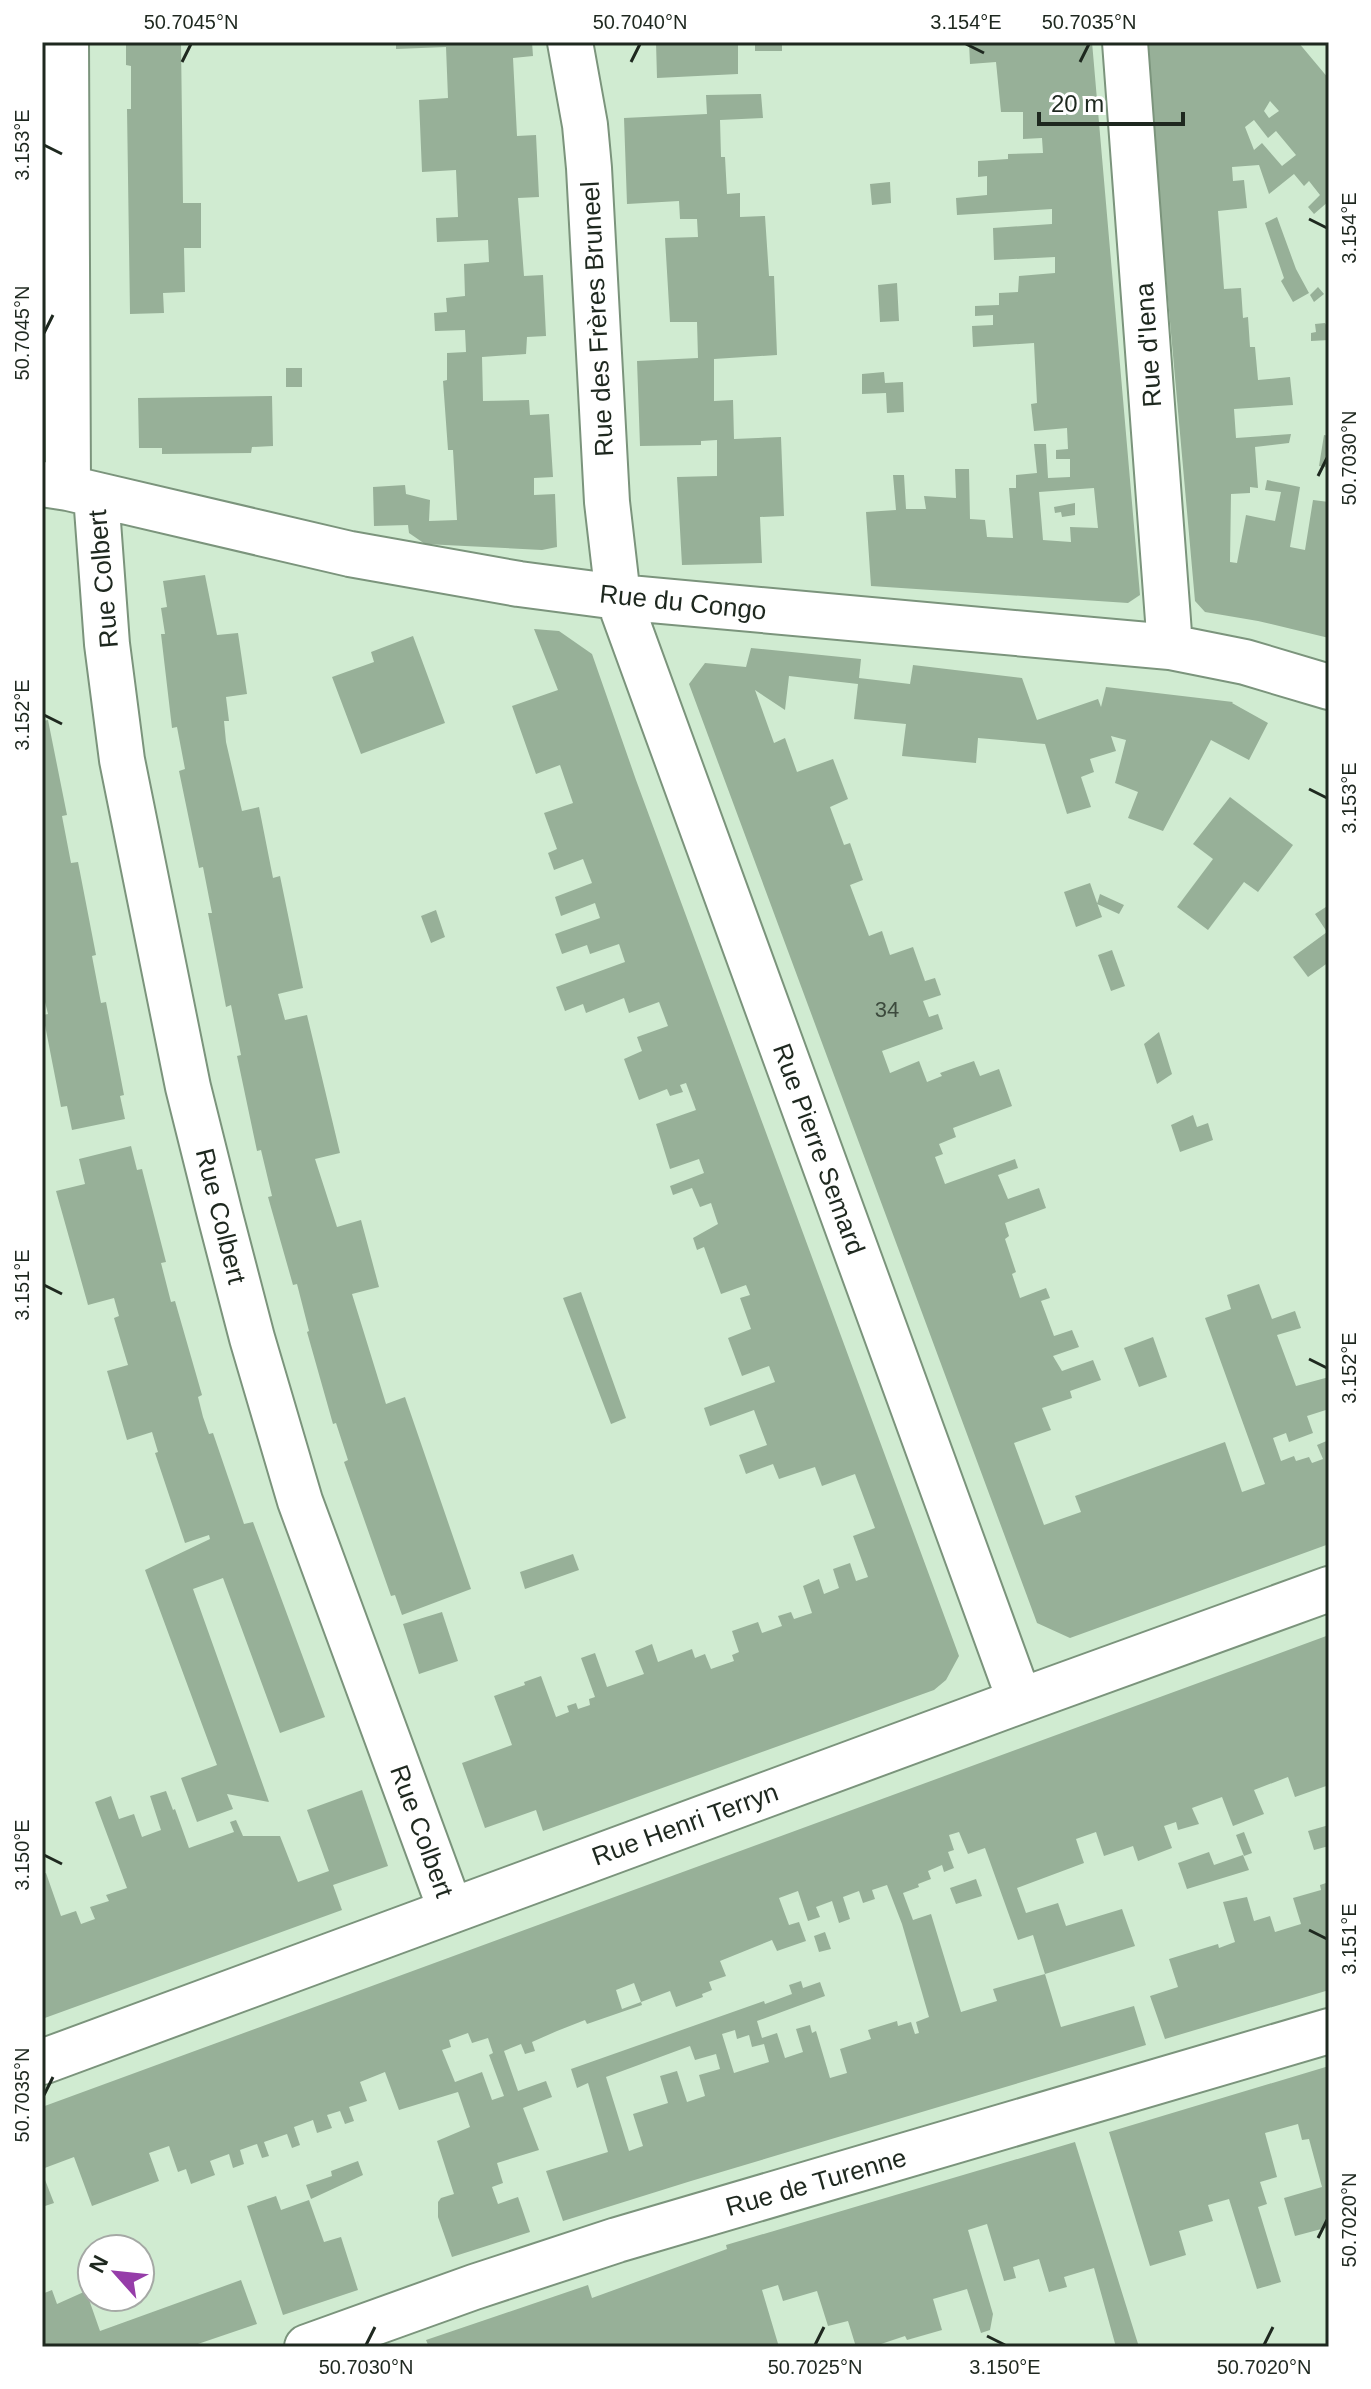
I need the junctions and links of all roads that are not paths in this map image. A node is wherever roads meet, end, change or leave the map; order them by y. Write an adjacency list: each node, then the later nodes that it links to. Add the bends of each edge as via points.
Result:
1 (66, 42): 4 (street, Rue Colbert)
2 (570, 42): 5 (street, Rue des Frères Bruneel, via 589,168 607,502)
3 (1125, 42): 6 (street, Rue d'Iena)
4 (69, 489): 5 (street, Rue du Congo, via 350,554); 10 (street, Rue Colbert, via 107,644 122,760 188,1087 252,1338 300,1501)
5 (618, 597): 6 (street, Rue du Congo); 9 (street, Rue Pierre Semard)
6 (1170, 647): 7 (street, Rue du Congo)
7 (1329, 687)
8 (1329, 1589): 9 (street, Rue Henri Terryn)
9 (1020, 1701): 10 (street, Rue Henri Terryn)
10 (451, 1911): 12 (street, Rue Henri Terryn)
11 (1329, 2031): 13 (street, Rue de Turenne, via 617,2240)
12 (42, 2062)
13 (307, 2347)

